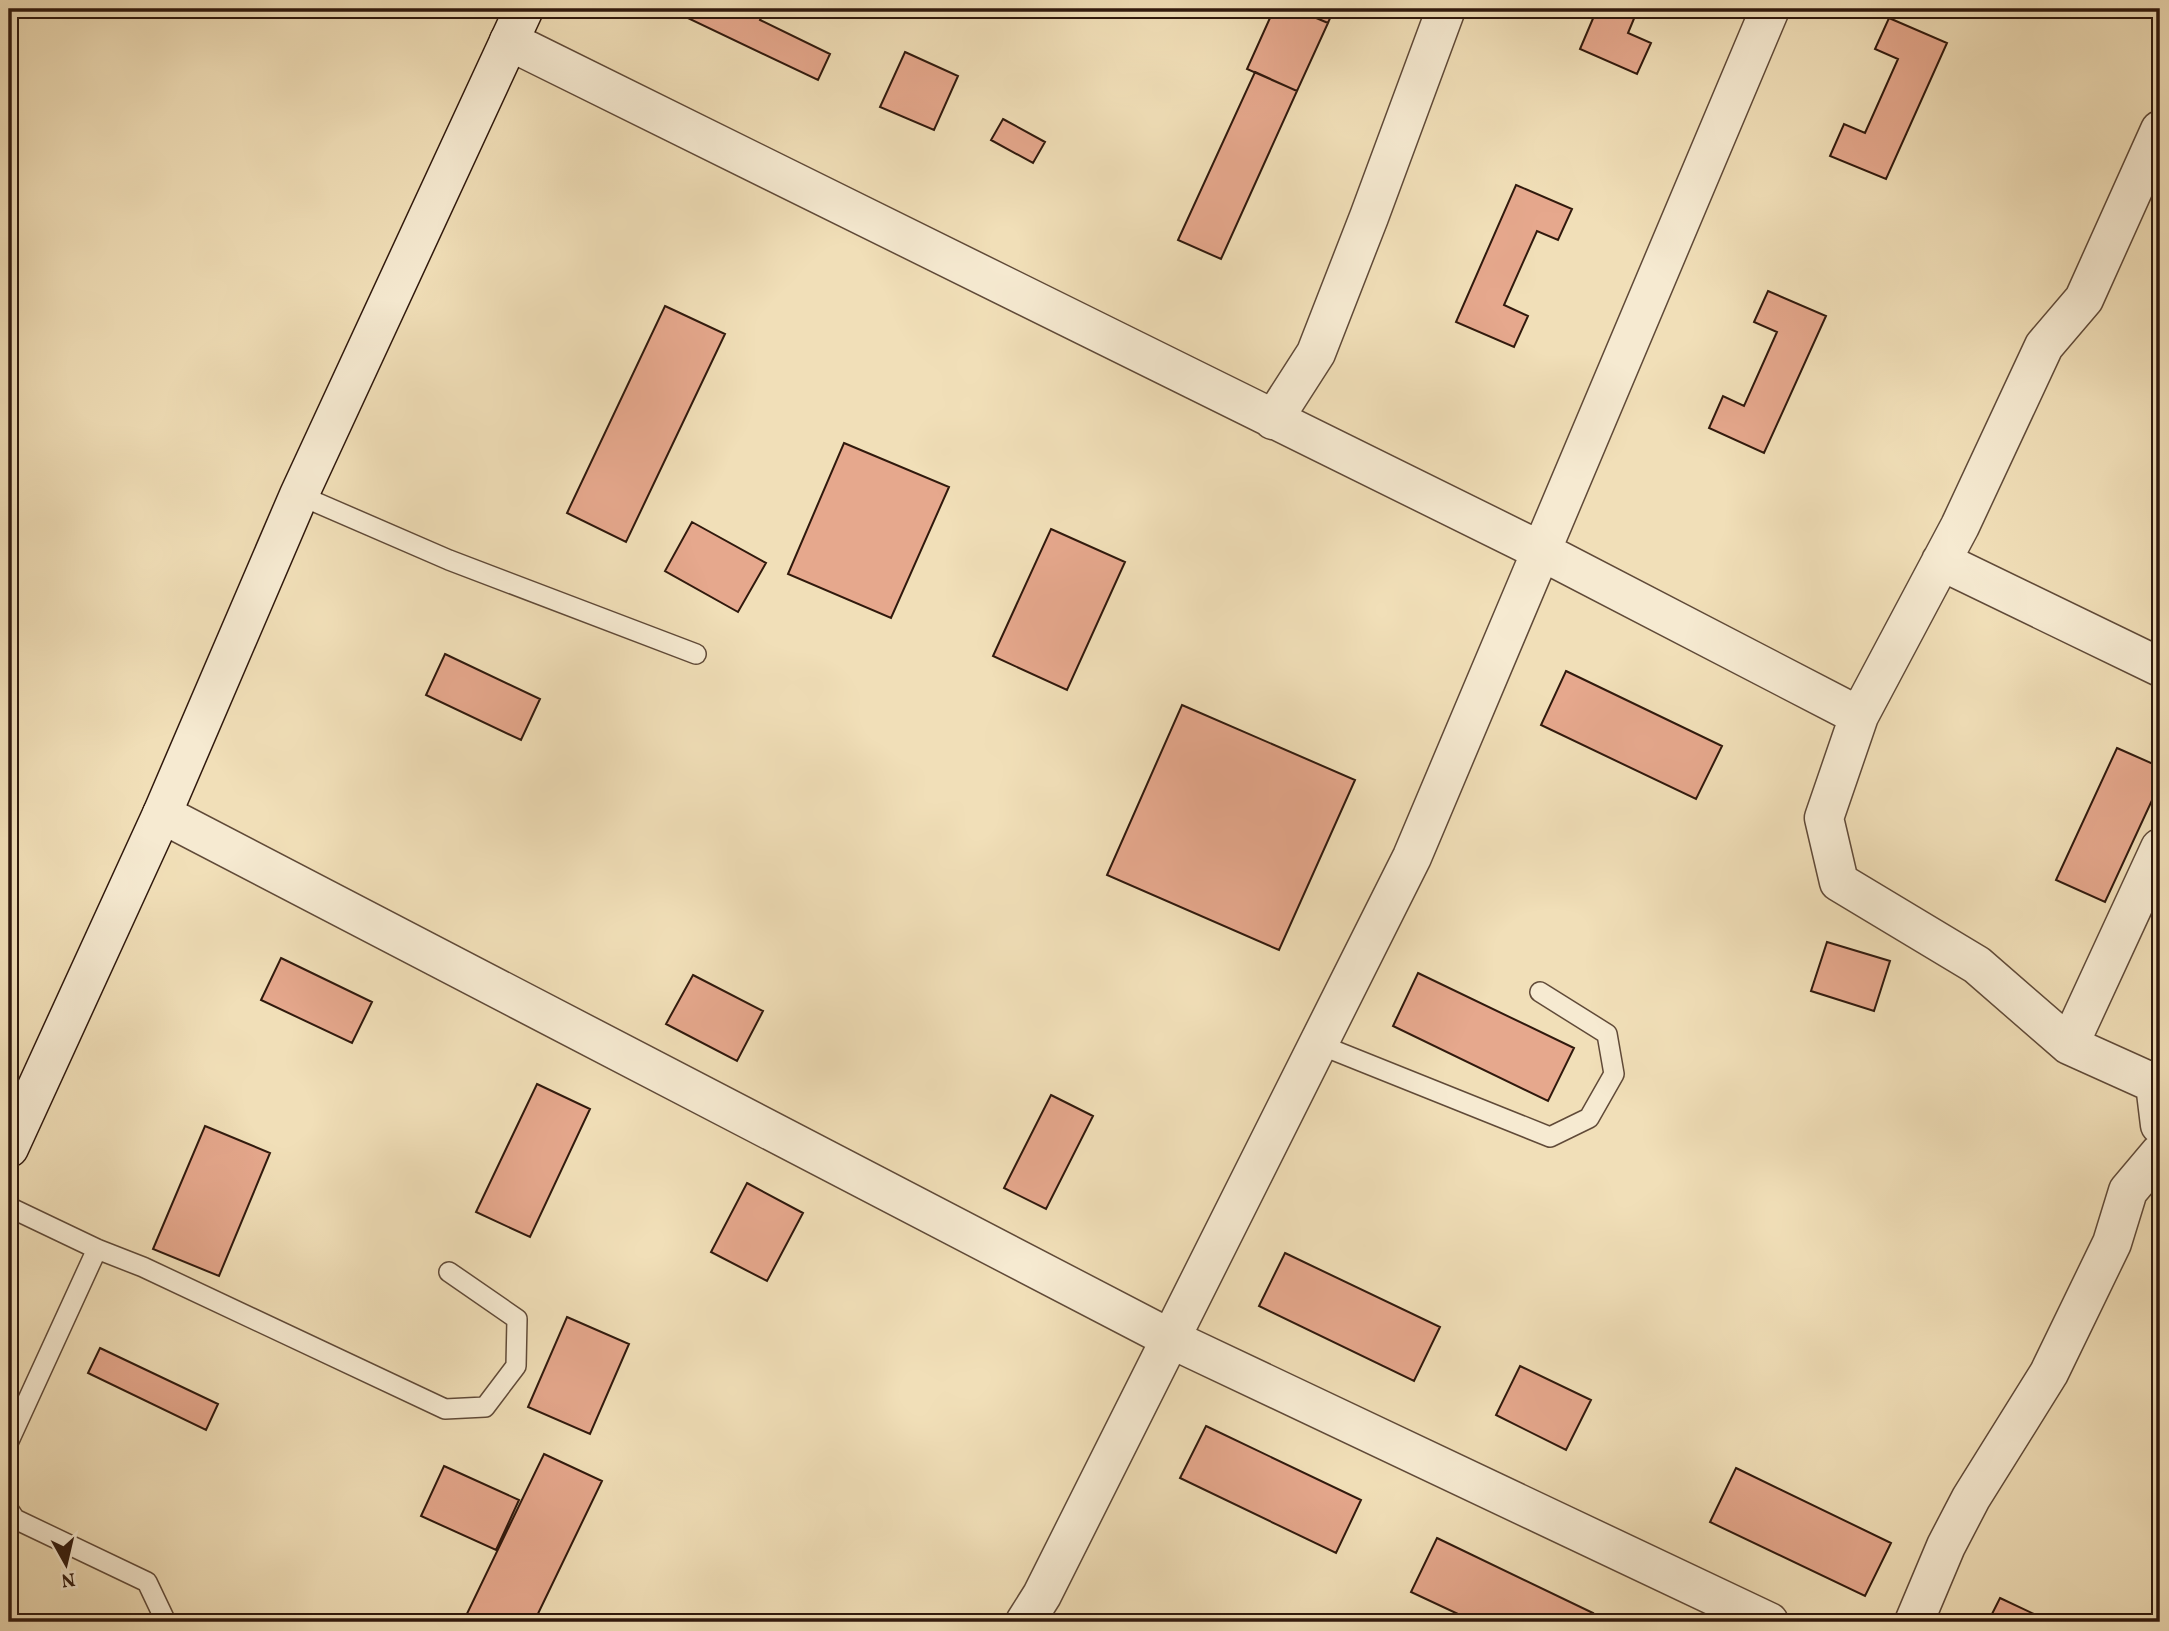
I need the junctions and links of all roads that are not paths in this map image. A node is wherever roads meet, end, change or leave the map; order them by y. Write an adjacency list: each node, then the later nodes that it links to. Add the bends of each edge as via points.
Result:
1 (1446, 9): 5 (street, via 1316,353)
2 (1770, 9): 7 (street)
3 (516, 25): 5 (street); 6 (street)
4 (2160, 130): 8 (street, via 2084,299 2045,346)
5 (1273, 419): 7 (street)
6 (299, 495): 9 (lane, via 449,561); 12 (street)
7 (1541, 551): 11 (street); 15 (street, via 1412,858)
8 (1941, 562): 10 (street); 11 (street)
9 (696, 654)
10 (2160, 667)
11 (1859, 716): 16 (street, via 1824,818 1839,882 1977,965)
12 (162, 814): 19 (street); 24 (street)
13 (2160, 848): 16 (street)
14 (1540, 992): 15 (lane, via 1607,1034 1614,1074 1589,1118 1550,1137)
15 (1318, 1044): 24 (street)
16 (2069, 1045): 17 (street)
17 (2158, 1085): 18 (street)
18 (2160, 1125)
19 (9, 1148)
20 (2160, 1153): 30 (street, via 2128,1191 2112,1243 2049,1373 1971,1498 1945,1546)
21 (9, 1208): 22 (lane)
22 (97, 1249): 23 (lane, via 445,1409 485,1407 516,1366 517,1319); 25 (lane)
23 (449, 1272)
24 (1171, 1339): 28 (street); 29 (street)
25 (9, 1441)
26 (9, 1510): 27 (lane, via 15,1519 147,1583)
27 (166, 1622)
28 (1025, 1622)
29 (1769, 1622)
30 (1914, 1622)

